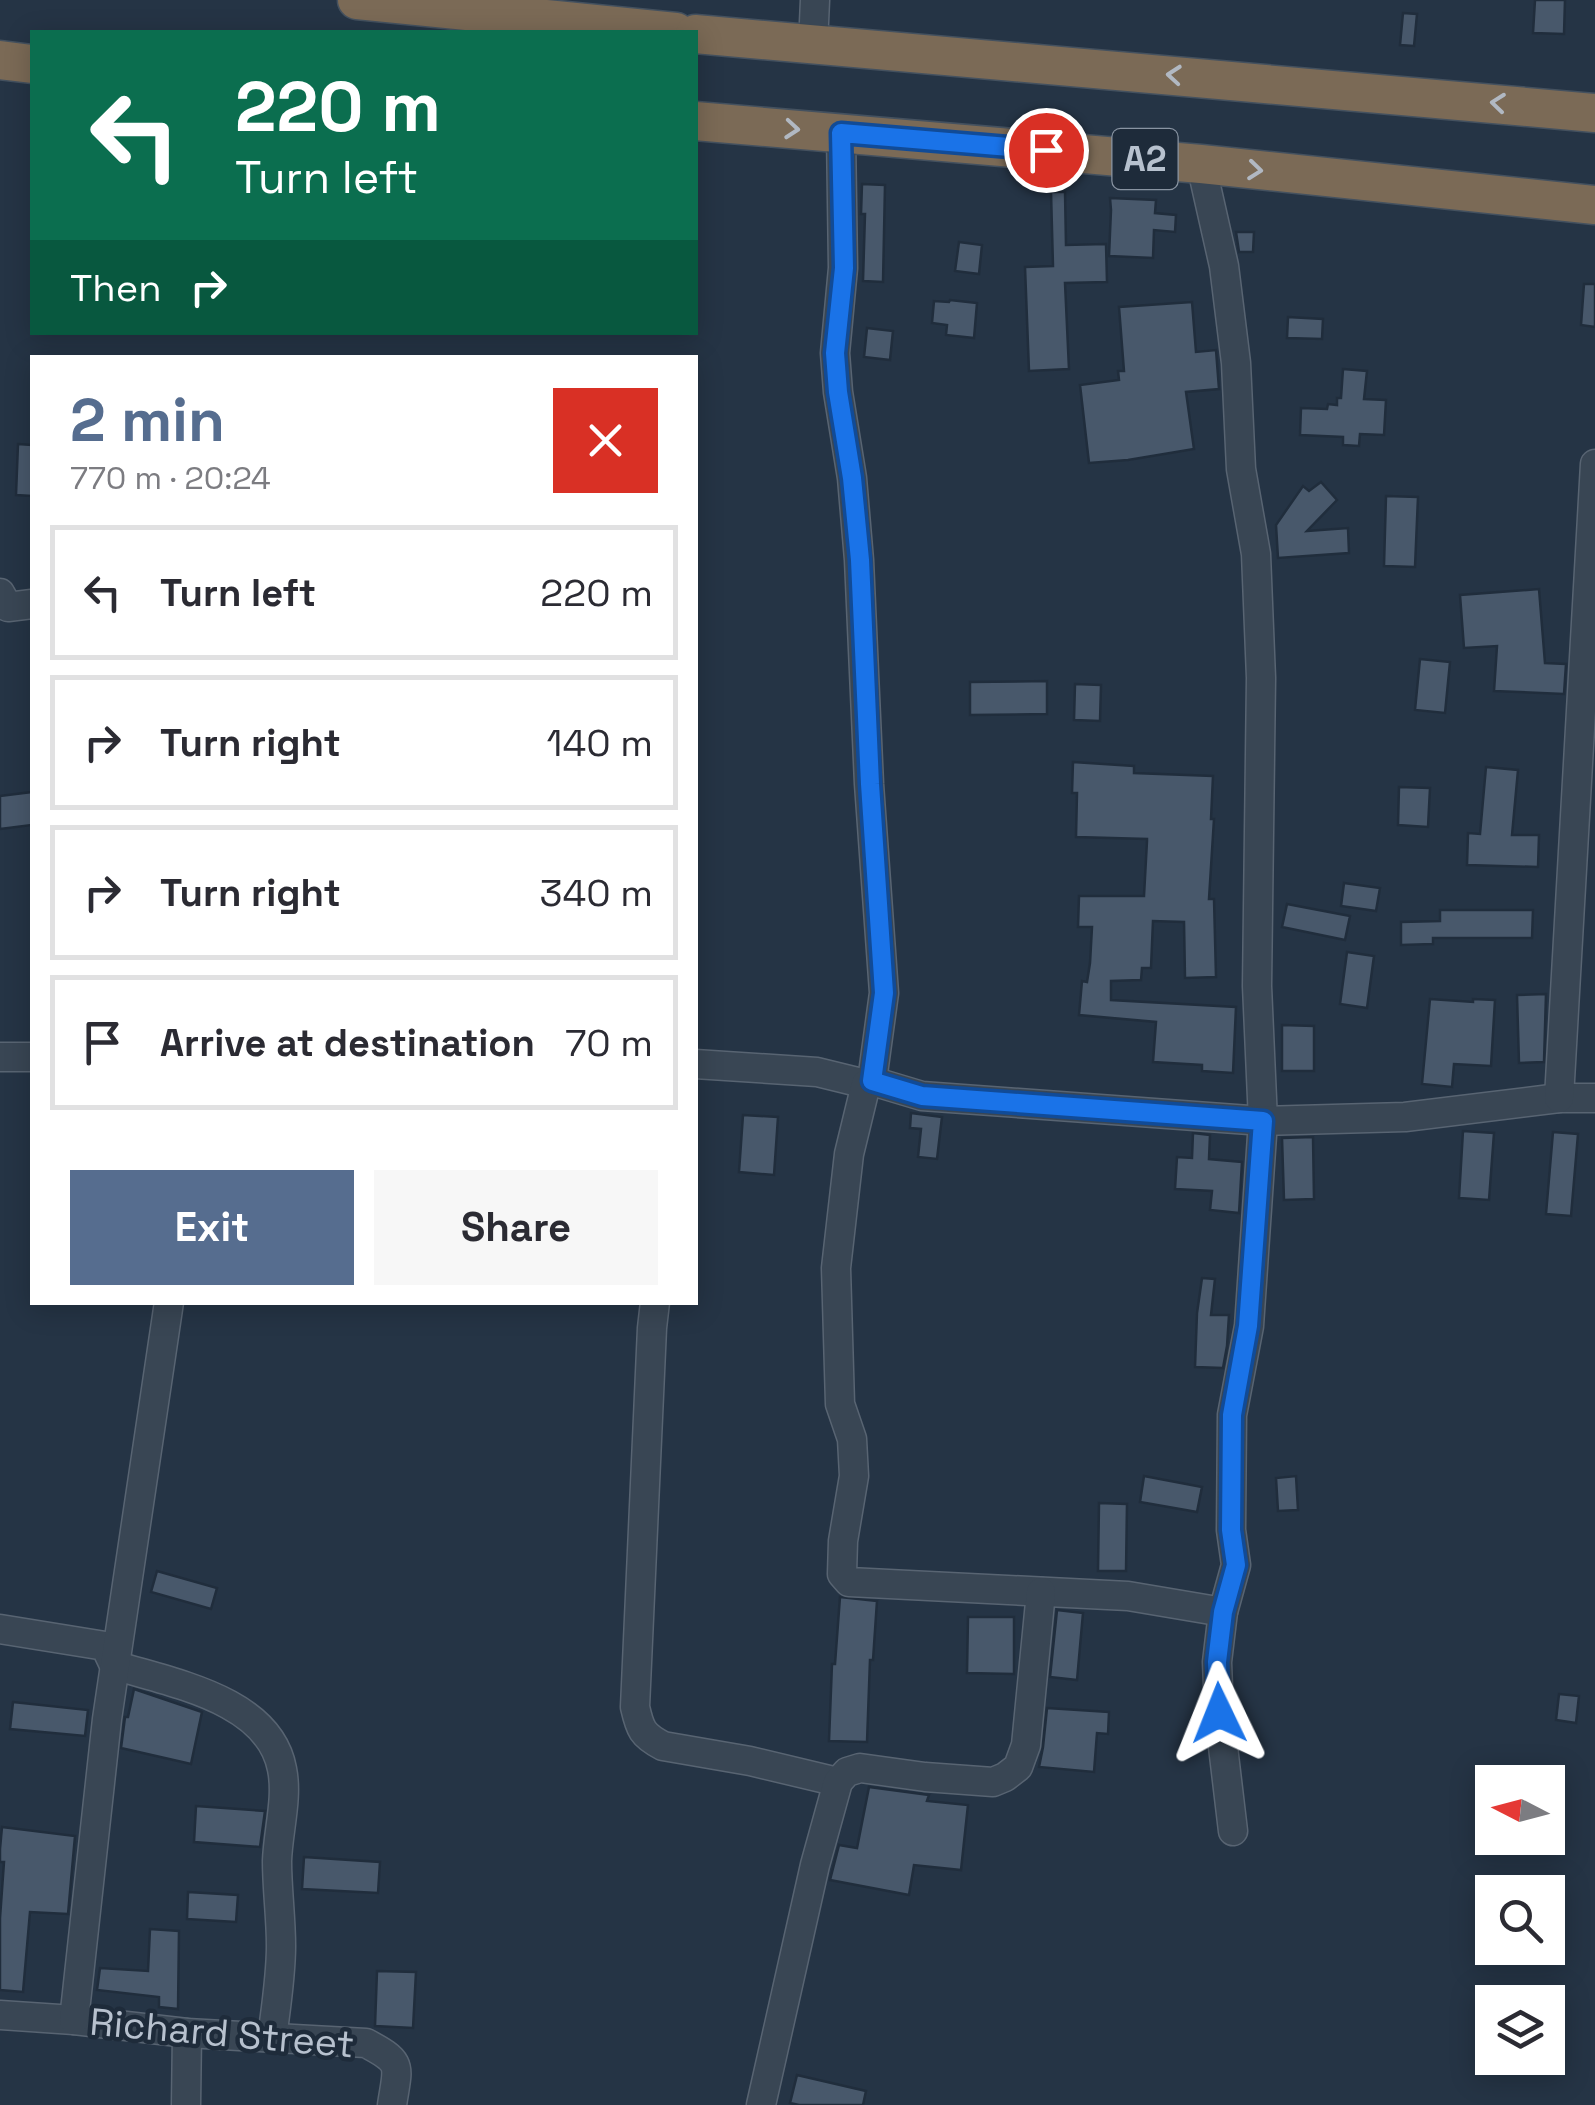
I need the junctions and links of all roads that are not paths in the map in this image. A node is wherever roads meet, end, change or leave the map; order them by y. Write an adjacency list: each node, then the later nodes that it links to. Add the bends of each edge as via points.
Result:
1 (358, 0): 3 (highway)
2 (815, 0): 5 (street)
3 (656, 30)
4 (698, 34): 5 (highway, A2)
5 (813, 45): 8 (highway, A2, one-way to 5)
6 (0, 60): 7 (highway)
7 (30, 64)
8 (1595, 113)
9 (698, 120): 10 (highway, A2, one-way to 10)
10 (841, 133): 11 (highway, A2); 17 (street, via 844,268 835,353 860,560 884,993)
11 (1201, 164): 12 (highway, A2, one-way to 12); 20 (street, via 1224,266 1240,468 1256,554)
12 (1595, 205)
13 (1595, 464): 18 (street)
14 (30, 1057): 15 (street)
15 (0, 1058)
16 (698, 1064): 17 (street, via 817,1072)
17 (869, 1083): 20 (street, via 922,1096); 23 (street, via 849,1154 836,1268 840,1404 854,1476 842,1574 850,1582)
18 (1559, 1098): 19 (street); 20 (street, via 1405,1117)
19 (1595, 1098)
20 (1263, 1121): 24 (street, via 1248,1326 1232,1415 1236,1565)
21 (169, 1305): 26 (street)
22 (655, 1305): 27 (street, via 635,1707 640,1728 662,1746)
23 (1040, 1592): 24 (street, via 1128,1596); 27 (street, via 1026,1745 1018,1766 993,1782 860,1768)
24 (1223, 1612): 28 (street, via 1219,1713)
25 (0, 1629): 26 (street, via 105,1646)
26 (114, 1664): 29 (street); 32 (street, via 241,1711 276,1748 283,1770 281,1944)
27 (838, 1782): 35 (street)
28 (1234, 1831)
29 (74, 2020): 30 (street, Richard Street); 31 (street, Richard Street)
30 (0, 2022)
31 (187, 2033): 32 (street, Richard Street); 33 (street)
32 (272, 2038): 34 (street, Richard Street, via 366,2044 386,2054 398,2072)
33 (186, 2105)
34 (392, 2105)
35 (760, 2105)

